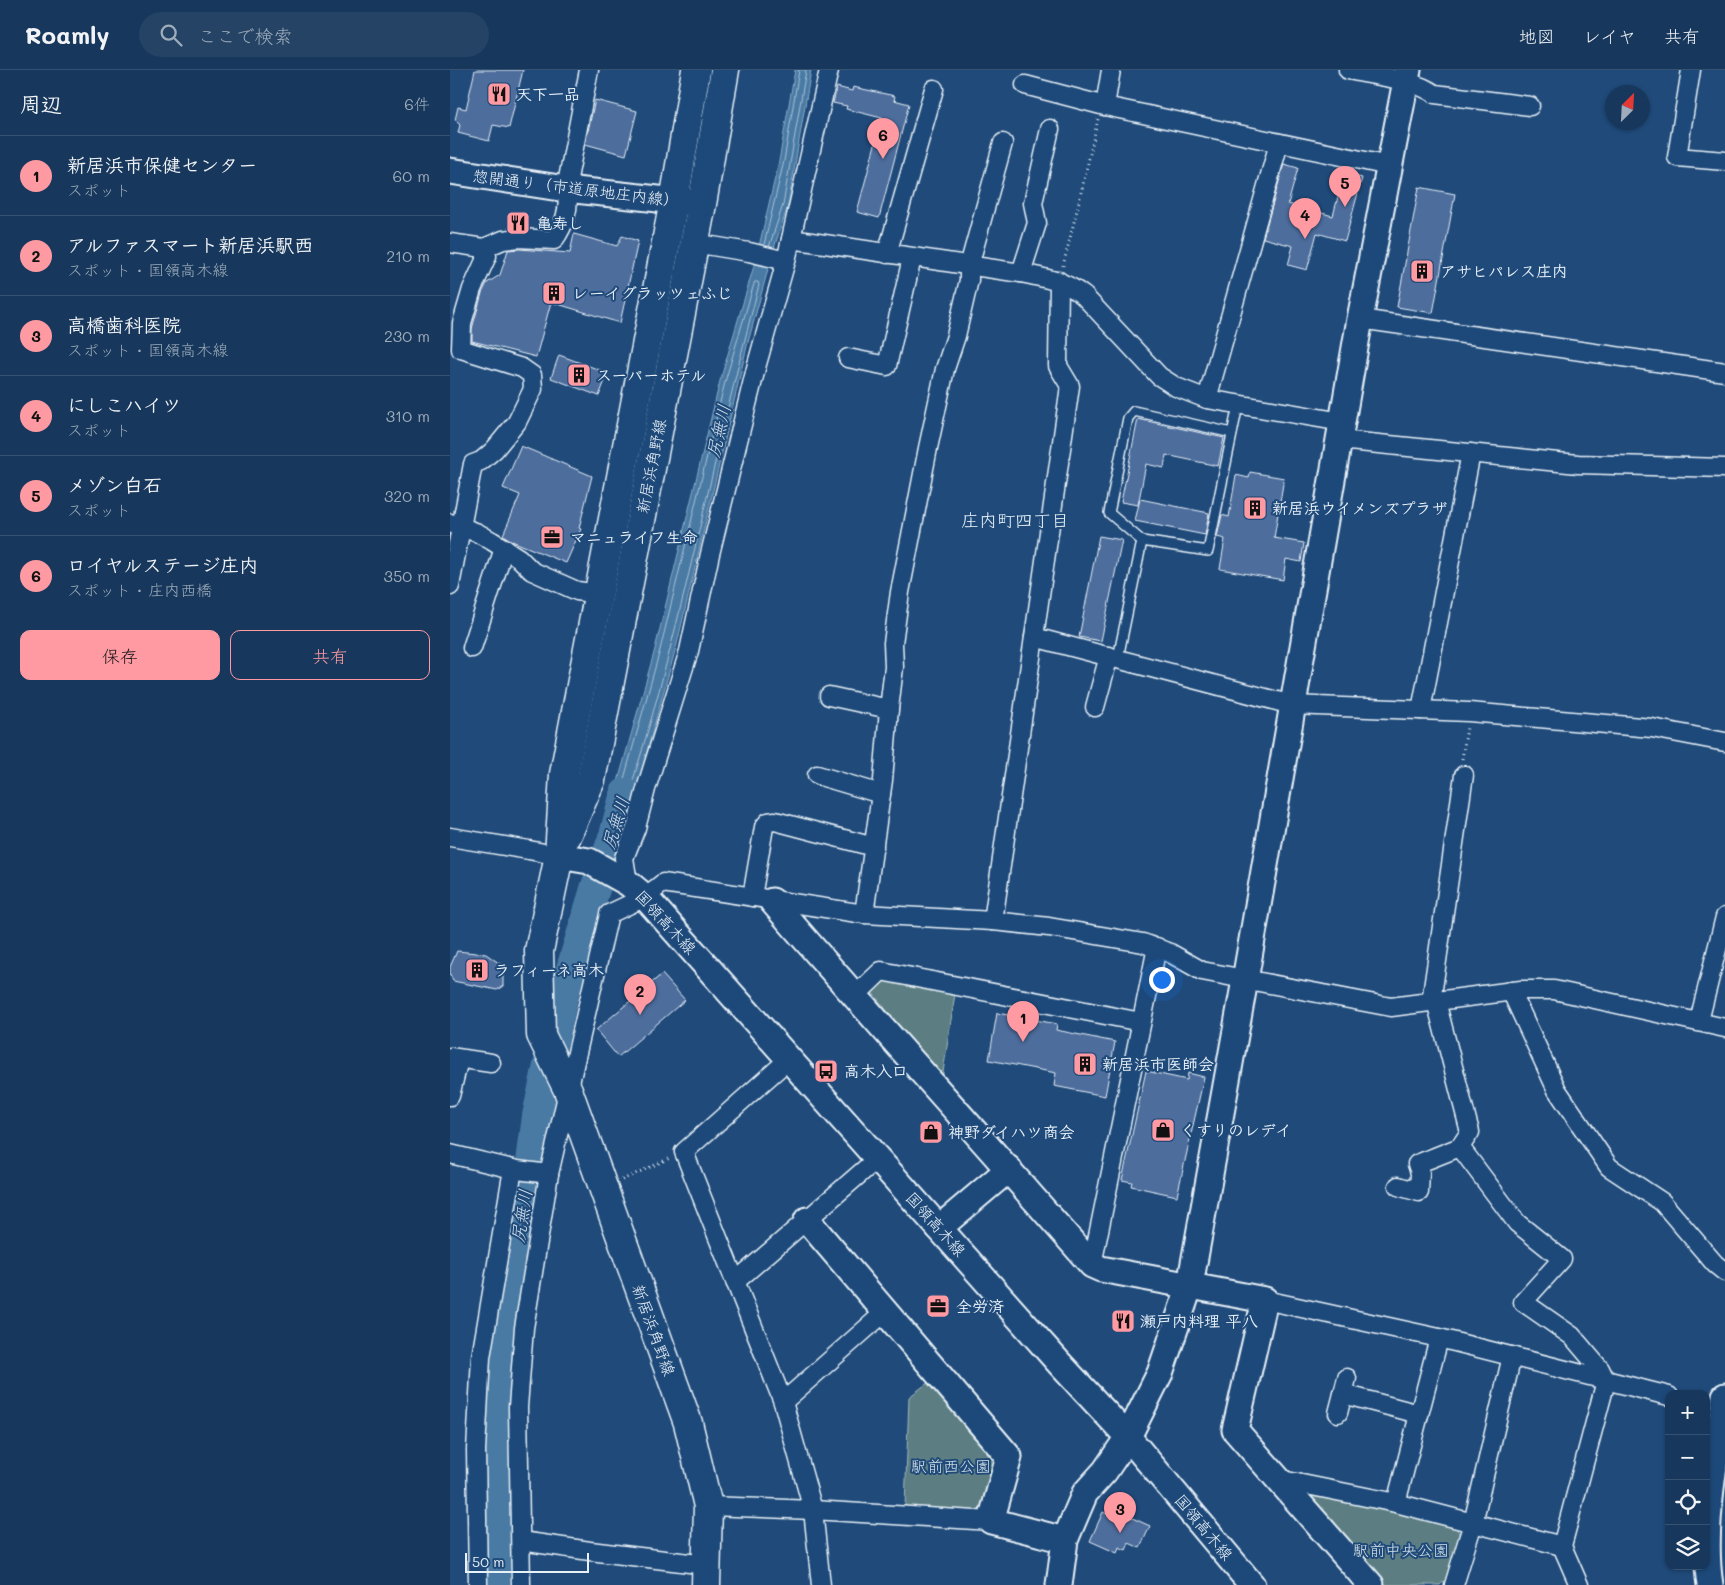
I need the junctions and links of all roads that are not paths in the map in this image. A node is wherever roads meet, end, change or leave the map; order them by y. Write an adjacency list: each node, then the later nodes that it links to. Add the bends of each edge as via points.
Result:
1 (589, 70): 19 (street)
2 (696, 70): 20 (main road, 新居浜角野線)
3 (726, 70): 21 (main road, 新居浜角野線)
4 (829, 70): 22 (street)
5 (1111, 70): 11 (street)
6 (1348, 70): 8 (street)
7 (1691, 70): 16 (street, via 1677,157)
8 (1407, 76): 12 (street, via 1435,94); 17 (street)
9 (1025, 85): 11 (street)
10 (934, 89): 26 (street)
11 (1103, 106): 15 (street)
12 (1530, 106)
13 (1050, 129): 30 (street, via 1034,203 1037,223)
14 (1003, 143): 29 (street)
15 (1279, 143): 17 (street); 35 (street)
16 (1725, 161)
17 (1389, 166): 32 (street)
18 (450, 171): 19 (street, 惣開通り（市道原地庄内線）)
19 (566, 189): 20 (street, 惣開通り（市道原地庄内線）); 25 (street, via 569,198 566,214 562,229 554,240 519,238)
20 (674, 201): 21 (street, 惣開通り（市道原地庄内線）); 45 (main road, 新居浜角野線)
21 (702, 204): 24 (main road, 新居浜角野線)
22 (791, 239): 26 (street); 28 (street)
23 (450, 243): 25 (street)
24 (694, 243): 28 (street); 60 (main road, 新居浜角野線, via 591,780)
25 (484, 248): 41 (street, via 486,256 462,323 461,349 522,368 532,375 533,388 517,422 494,450 473,464)
26 (887, 254): 27 (street)
27 (912, 258): 29 (street); 33 (street, via 887,366)
28 (782, 260): 61 (street, via 689,651)
29 (969, 266): 30 (street); 52 (street, via 908,544 893,644)
30 (1021, 273): 31 (street)
31 (1059, 281): 35 (street, via 1074,287 1084,296 1159,376 1176,387); 46 (street, via 1058,366 1070,386)
32 (1360, 318): 34 (street); 37 (street)
33 (848, 358)
34 (1725, 372)
35 (1207, 399): 36 (street)
36 (1238, 405): 37 (street); 38 (lane)
37 (1340, 431): 39 (street); 50 (street)
38 (1232, 433): 42 (lane, via 1208,551); 42 (lane, via 1134,412 1128,418 1110,513)
39 (1471, 453): 40 (street, via 1578,464); 53 (street)
40 (1725, 468)
41 (456, 525): 43 (street); 44 (street)
42 (1142, 541): 48 (lane)
43 (504, 548): 45 (street, via 532,571 577,590); 47 (street)
44 (450, 586)
45 (599, 594): 60 (main road, 新居浜角野線, via 564,774)
46 (1034, 637): 48 (street); 65 (street)
47 (472, 648)
48 (1114, 657): 50 (street); 51 (street)
49 (829, 696): 52 (street)
50 (1292, 705): 53 (street); 67 (street)
51 (1095, 708)
52 (889, 709): 57 (street)
53 (1421, 710): 54 (street, via 1652,728)
54 (1725, 742)
55 (817, 775): 57 (street)
56 (1464, 775): 70 (street)
57 (881, 794): 59 (street)
58 (450, 838): 60 (street)
59 (874, 847): 62 (street, via 768,822 764,827); 63 (street)
60 (559, 856): 61 (street); 77 (main road, 新居浜角野線, via 539,951 541,1035)
61 (618, 878): 62 (street); 75 (street, 国領高木線); 77 (street)
62 (762, 899): 63 (street); 69 (street)
63 (864, 914): 65 (street)
64 (1725, 917): 71 (street)
65 (993, 921): 66 (street, via 1049,927)
66 (1156, 947): 67 (street, via 1202,971); 72 (street)
67 (1245, 980): 70 (street, via 1392,1008); 91 (street)
68 (1511, 991): 70 (street); 71 (street, via 1554,990); 89 (street, via 1557,1090 1609,1168 1662,1202)
69 (854, 996): 72 (street, via 881,971); 83 (street)
70 (1434, 1002): 79 (street, via 1470,1132)
71 (1699, 1021): 73 (street)
72 (1141, 1022): 88 (street)
73 (1725, 1028)
74 (455, 1058): 76 (street); 78 (street)
75 (789, 1059): 81 (street, 国領高木線); 90 (street, via 684,1152)
76 (491, 1063)
77 (566, 1086): 84 (street); 105 (main road, 新居浜角野線, via 688,1423)
78 (450, 1096)
79 (1460, 1147): 85 (street, via 1417,1164 1419,1192); 96 (street, via 1516,1222 1562,1259 1523,1302 1572,1336)
80 (450, 1154): 82 (street)
81 (878, 1158): 86 (street); 87 (street, 国領高木線)
82 (515, 1169): 84 (street); 113 (street, via 481,1357 476,1450)
83 (1009, 1169): 87 (street); 88 (street)
84 (544, 1173): 110 (street, via 524,1328 518,1407)
85 (1398, 1186)
86 (807, 1220): 90 (street); 93 (street)
87 (939, 1228): 102 (street, 国領高木線)
88 (1092, 1265): 91 (street)
89 (1725, 1272)
90 (735, 1282): 98 (street)
91 (1190, 1285): 92 (street); 102 (street, via 1160,1373)
92 (1265, 1300): 94 (street); 103 (street, via 1235,1430)
93 (886, 1312): 98 (street); 107 (street, via 1009,1457)
94 (1438, 1338): 95 (street); 101 (street)
95 (1512, 1356): 96 (street); 108 (street)
96 (1606, 1381): 97 (street); 111 (street)
97 (1665, 1395)
98 (783, 1402): 106 (street)
99 (1720, 1404): 121 (street, via 1710,1499 1707,1565)
100 (1338, 1413): 101 (street, via 1345,1386)
101 (1419, 1414): 104 (street)
102 (1128, 1437): 109 (street, via 1085,1493); 117 (street, 国領高木線)
103 (1277, 1479): 104 (street); 118 (street)
104 (1396, 1503): 108 (street)
105 (708, 1506): 106 (street); 112 (main road, 新居浜角野線)
106 (813, 1510): 107 (street); 115 (street)
107 (991, 1521): 109 (street)
108 (1473, 1523): 111 (street); 119 (street)
109 (1065, 1540): 116 (street)
110 (520, 1541): 112 (street, via 590,1551); 114 (street)
111 (1562, 1546): 120 (street)
112 (706, 1575)
113 (478, 1585)
114 (522, 1585)
115 (821, 1585)
116 (1059, 1585)
117 (1252, 1585)
118 (1371, 1585)
119 (1454, 1585)
120 (1579, 1585)
121 (1710, 1585)

